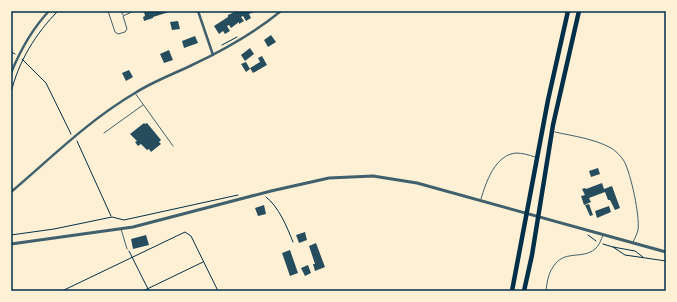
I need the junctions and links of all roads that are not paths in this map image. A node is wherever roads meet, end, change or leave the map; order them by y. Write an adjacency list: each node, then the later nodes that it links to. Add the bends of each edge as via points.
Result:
1 (49, 11): 11 (street, via 27,40)
2 (108, 11): 9 (lane, via 118,34 127,29)
3 (121, 11): 9 (lane)
4 (134, 11): 9 (lane)
5 (198, 11): 10 (street)
6 (281, 11): 10 (street, via 251,34)
7 (568, 11): 17 (highway)
8 (579, 11): 14 (highway)
9 (123, 16)
10 (213, 55): 12 (street)
11 (11, 73)
12 (135, 93): 13 (lane); 18 (street, via 74,138)
13 (143, 105): 15 (lane); 16 (lane)
14 (552, 131): 22 (lane, via 607,146 624,161 637,211 638,230); 27 (highway)
15 (104, 133)
16 (173, 146)
17 (537, 158): 19 (lane, via 514,153 500,160); 26 (highway)
18 (11, 192)
19 (481, 200): 20 (street, via 417,183 373,176 329,178); 21 (street)
20 (121, 229): 23 (street); 24 (lane)
21 (603, 235): 22 (street); 28 (lane, via 596,249 568,255 556,262)
22 (633, 243): 25 (street)
23 (11, 244)
24 (128, 249)
25 (666, 252)
26 (512, 291)
27 (524, 291)
28 (546, 291)

